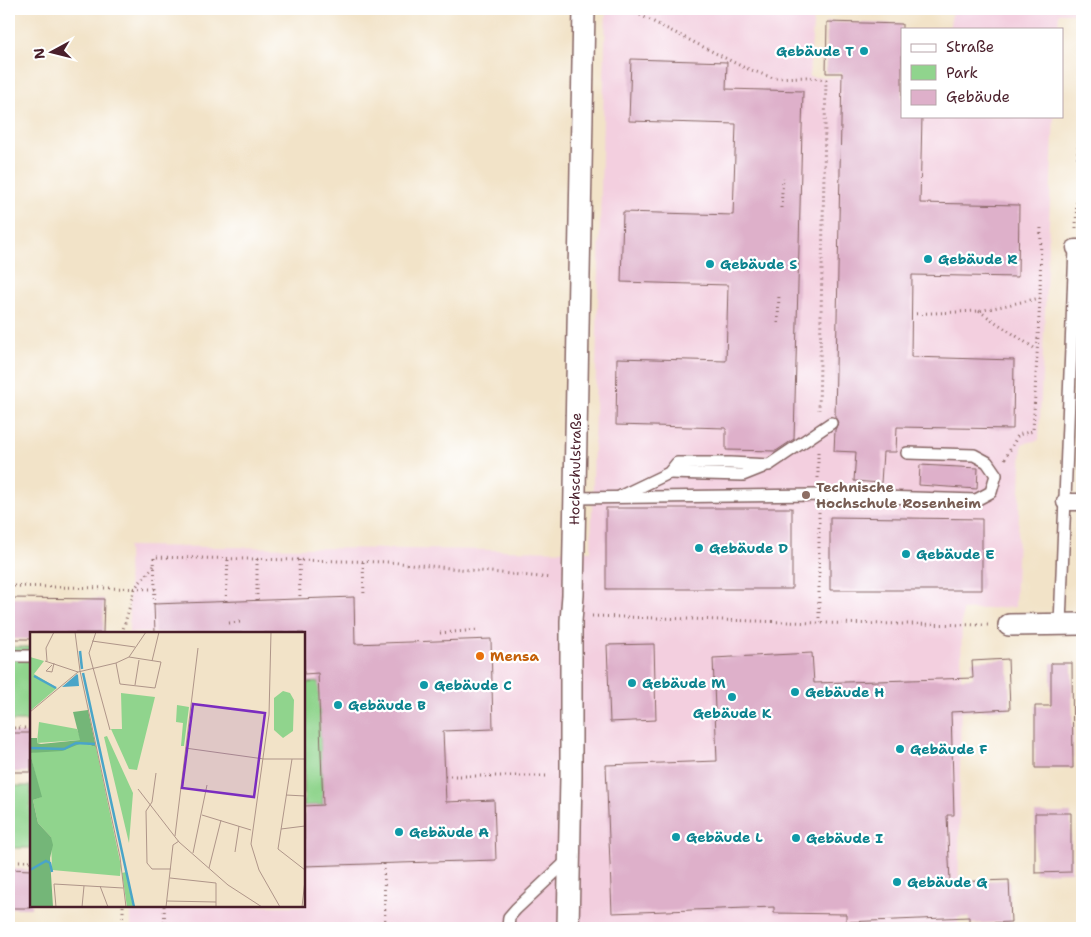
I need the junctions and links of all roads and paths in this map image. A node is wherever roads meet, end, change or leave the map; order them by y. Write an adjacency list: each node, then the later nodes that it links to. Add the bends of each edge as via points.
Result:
1 (11, 9): 5 (path)
2 (584, 9): 23 (street, Hochschulstraße)
3 (633, 9): 17 (path, via 743,67 774,78 826,80)
4 (1082, 9): 10 (path)
5 (9, 22): 6 (path)
6 (9, 37)
7 (782, 178): 8 (path)
8 (782, 208)
9 (1041, 225): 12 (path)
10 (1079, 248): 25 (lane)
11 (778, 294): 15 (path)
12 (1040, 298): 13 (path); 16 (path)
13 (979, 311): 14 (path); 16 (path)
14 (911, 314)
15 (778, 323)
16 (1037, 350): 21 (path, via 1033,431 1018,435)
17 (819, 412)
18 (831, 423): 24 (lane, via 769,465 677,463 669,473)
19 (818, 442): 22 (path)
20 (907, 453): 21 (lane, via 974,455 987,462)
21 (996, 475): 22 (lane, via 991,492 976,500)
22 (819, 495): 24 (lane); 44 (path)
23 (575, 498): 24 (lane); 32 (street, Hochschulstraße)
24 (617, 498)
25 (1065, 502): 26 (street); 45 (lane)
26 (1082, 502)
27 (228, 559): 28 (path); 31 (path, via 154,557); 39 (path)
28 (258, 559): 29 (path); 38 (path)
29 (299, 560): 30 (path); 37 (path)
30 (363, 562): 32 (path); 36 (path)
31 (154, 566): 34 (path); 35 (path)
32 (573, 580): 41 (street, Hochschulstraße)
33 (9, 586): 34 (path)
34 (135, 588): 35 (path); 49 (path)
35 (156, 589): 40 (path)
36 (364, 597)
37 (300, 599)
38 (256, 600)
39 (226, 602)
40 (154, 604)
41 (572, 615): 44 (path); 56 (street, Hochschulstraße)
42 (240, 622): 43 (path)
43 (230, 623)
44 (819, 624): 47 (path)
45 (1060, 624): 46 (street); 47 (street)
46 (1082, 624)
47 (1009, 625)
48 (479, 630): 50 (path)
49 (122, 632)
50 (440, 633)
51 (9, 656): 52 (lane)
52 (30, 656)
53 (9, 728): 54 (path)
54 (30, 728)
55 (445, 776): 56 (path)
56 (571, 776): 57 (street, Hochschulstraße)
57 (570, 859): 66 (lane, via 516,908 509,917); 67 (street, Hochschulstraße)
58 (9, 861): 59 (path)
59 (30, 861)
60 (384, 864): 65 (path)
61 (123, 907): 63 (path)
62 (164, 907): 64 (path)
63 (123, 928)
64 (165, 928)
65 (385, 928)
66 (508, 928)
67 (568, 928)

